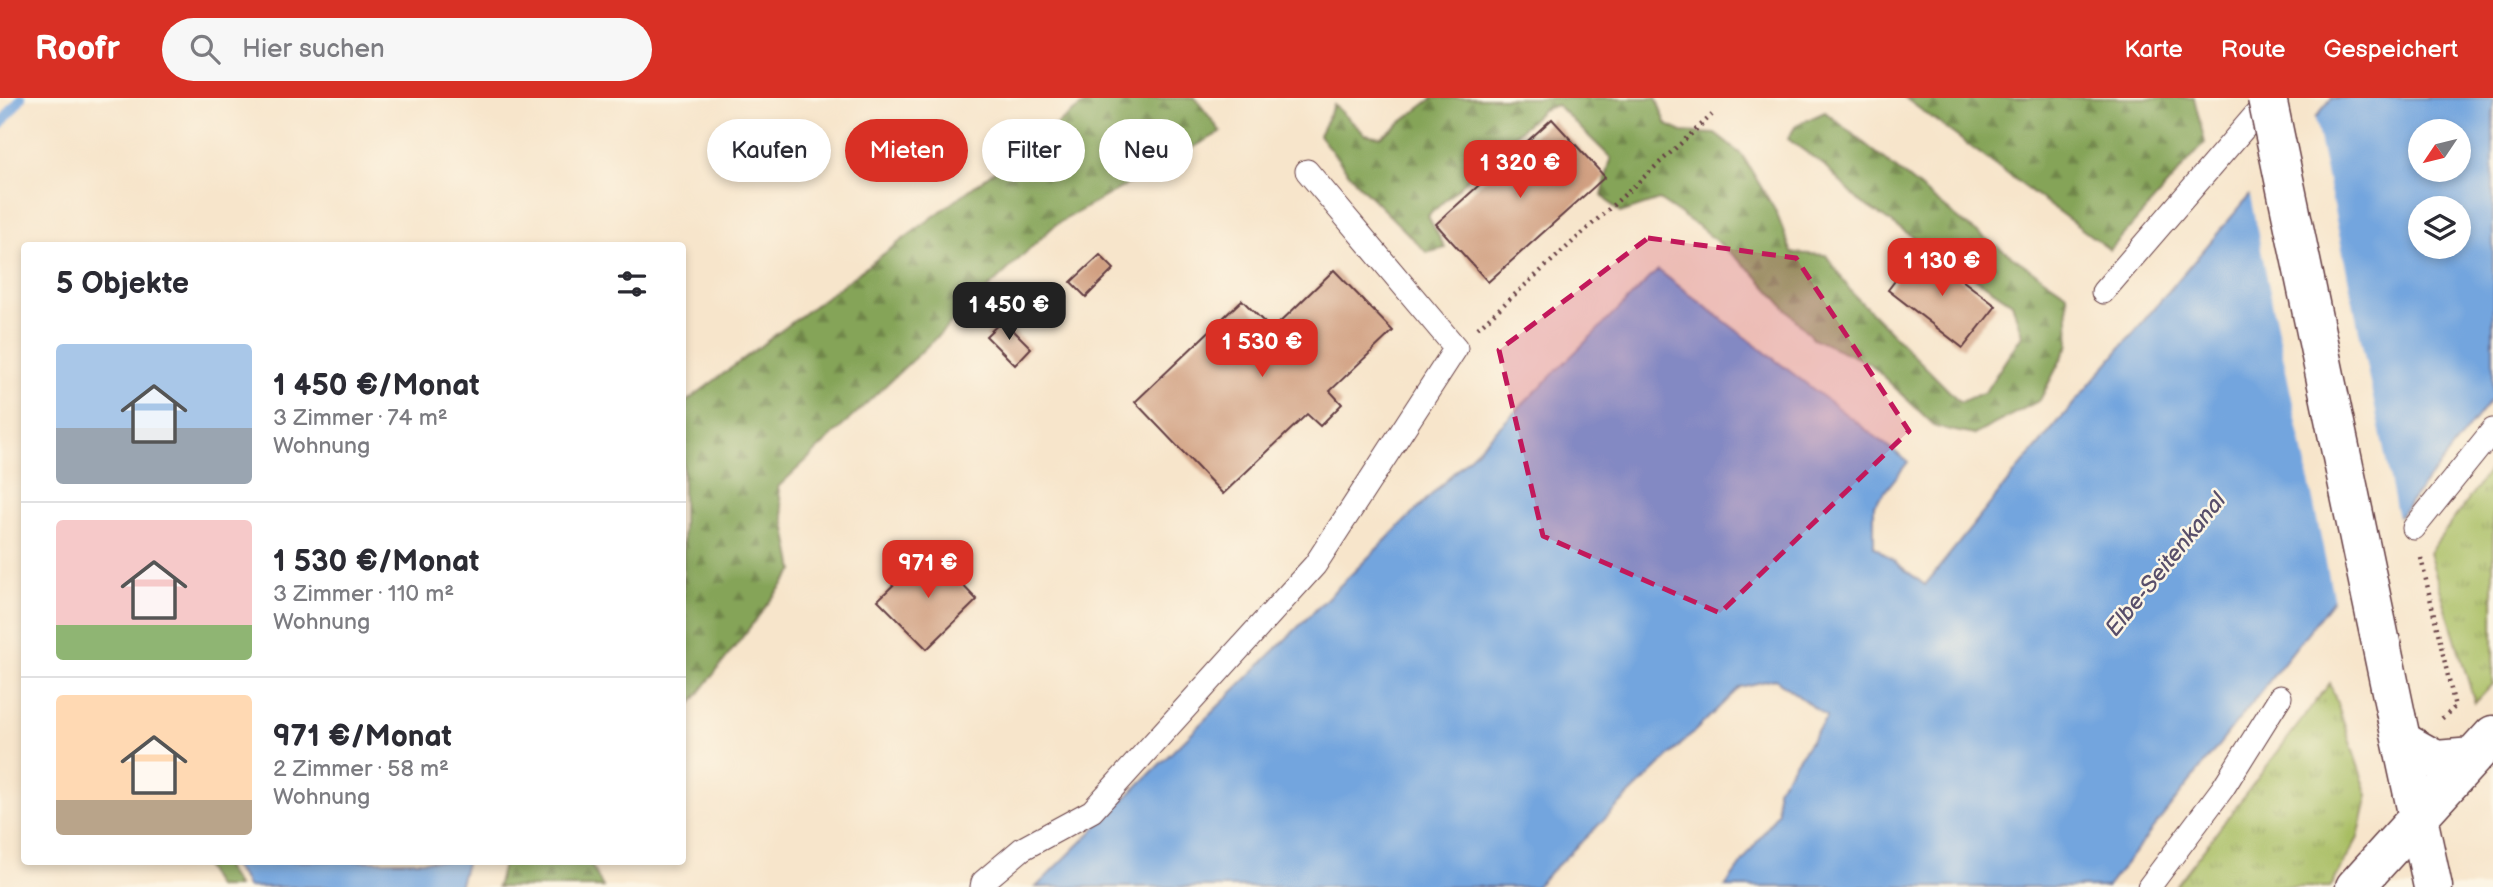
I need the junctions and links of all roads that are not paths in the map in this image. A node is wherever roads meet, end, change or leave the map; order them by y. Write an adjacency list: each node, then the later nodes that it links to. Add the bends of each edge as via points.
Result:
1 (2269, 98): 3 (lane); 7 (main road, bridge)
2 (1307, 171): 11 (lane, via 1456,348 1315,565 1091,811 1022,849)
3 (2103, 292)
4 (2493, 430): 5 (lane)
5 (2414, 528)
6 (2280, 697): 12 (lane, via 2223,788)
7 (2399, 730): 8 (main road, via 2436,760); 9 (main road)
8 (2483, 746): 9 (main road)
9 (2417, 817): 10 (main road); 13 (main road)
10 (2431, 880)
11 (982, 887)
12 (2149, 887)
13 (2355, 887)

